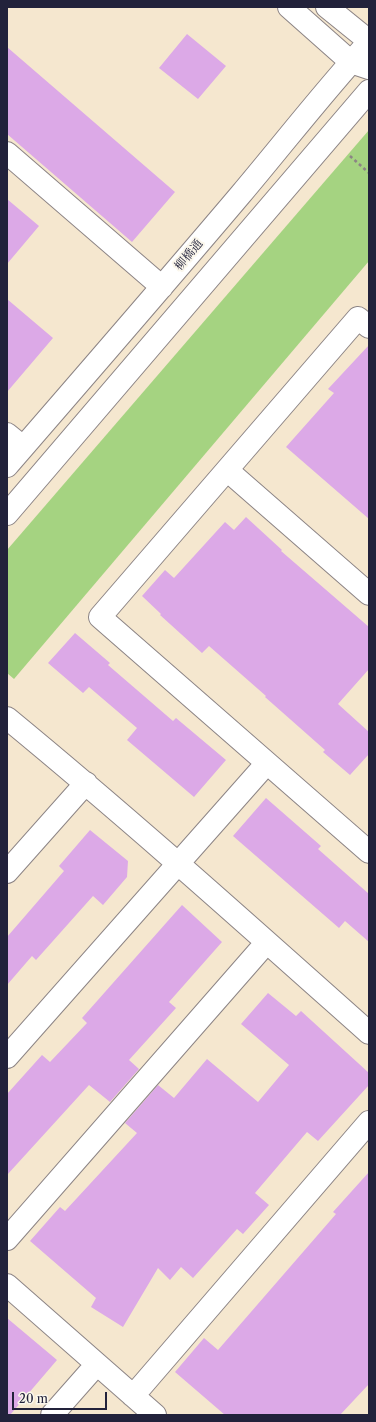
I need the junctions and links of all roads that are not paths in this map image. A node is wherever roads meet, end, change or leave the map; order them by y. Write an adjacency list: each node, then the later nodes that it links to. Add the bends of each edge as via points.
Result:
1 (289, 7): 4 (main road)
2 (327, 7): 3 (main road)
3 (369, 41): 4 (main road, 柳橋通)
4 (360, 65): 7 (main road, 柳橋通, via 291,135)
5 (369, 91): 13 (main road)
6 (7, 153): 7 (main road)
7 (162, 287): 10 (main road, 柳橋通)
8 (369, 328): 12 (main road, via 358,318)
9 (7, 434): 10 (main road)
10 (23, 447): 11 (main road, 柳橋通)
11 (7, 466)
12 (226, 470): 14 (main road); 16 (main road, via 100,617)
13 (7, 514)
14 (369, 594)
15 (7, 718): 17 (main road)
16 (267, 763): 18 (main road); 19 (main road)
17 (86, 783): 19 (main road); 20 (main road)
18 (369, 852)
19 (179, 864): 21 (main road); 23 (main road)
20 (7, 872)
21 (267, 942): 22 (main road); 25 (main road)
22 (369, 1033)
23 (7, 1057)
24 (369, 1122): 28 (main road)
25 (7, 1239)
26 (7, 1285): 27 (main road)
27 (98, 1364): 28 (main road); 29 (main road)
28 (133, 1396): 30 (main road)
29 (52, 1415)
30 (155, 1415)

